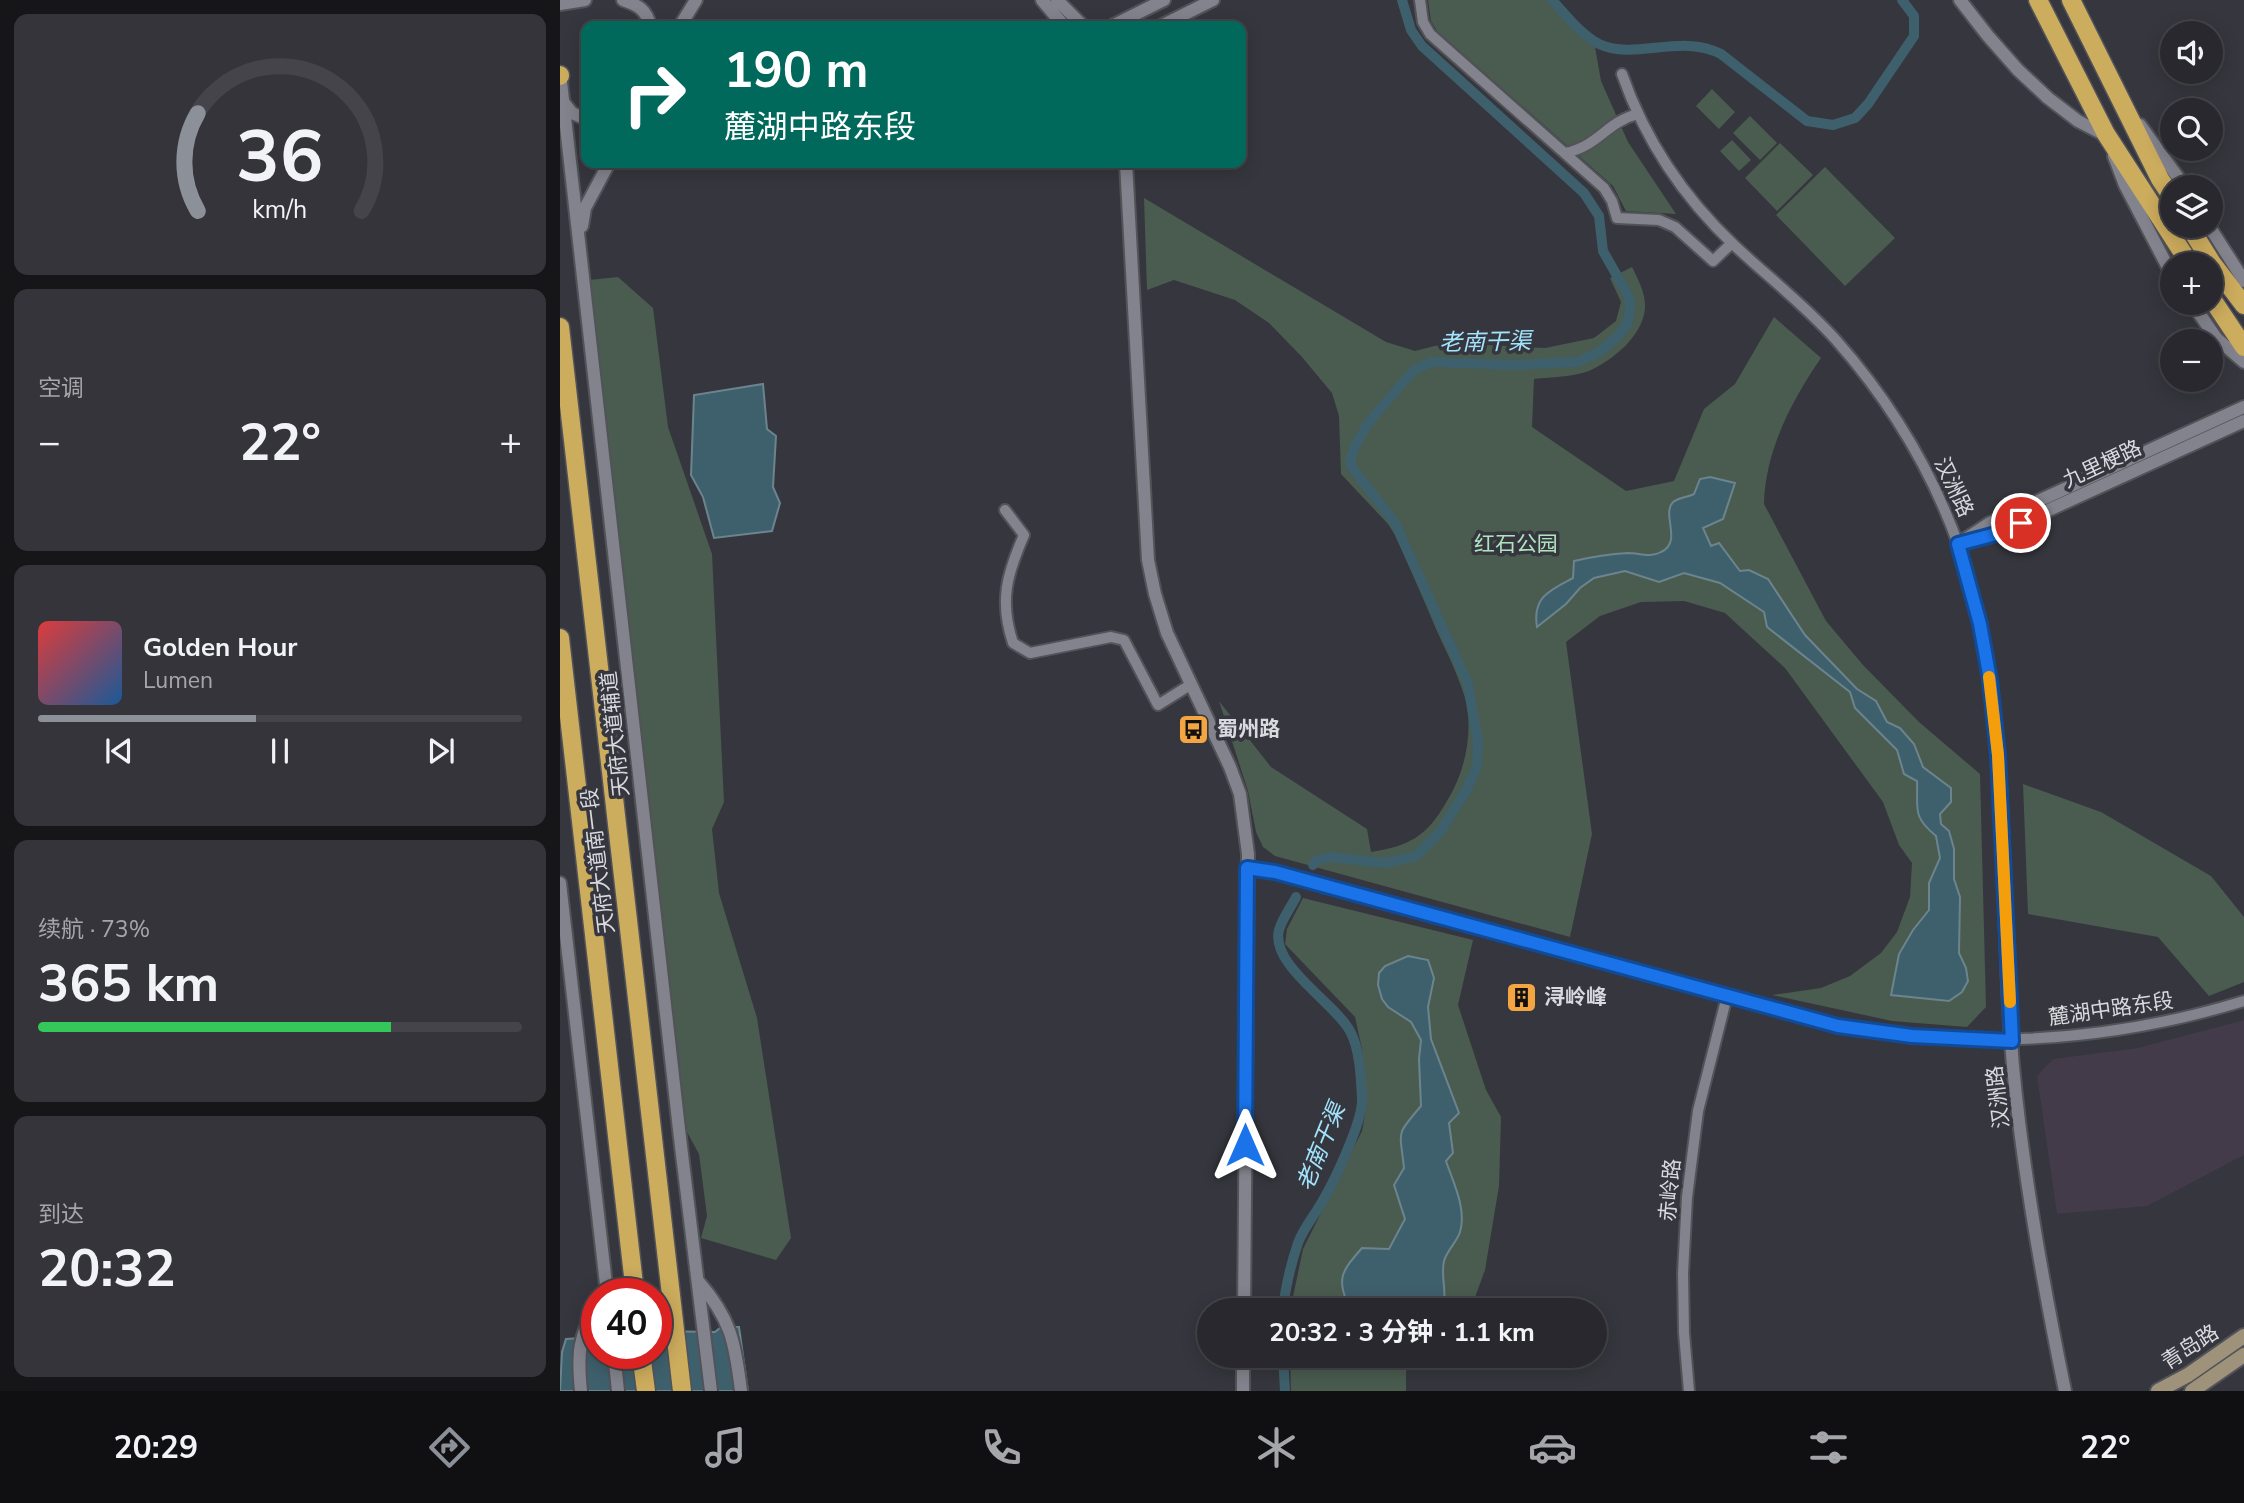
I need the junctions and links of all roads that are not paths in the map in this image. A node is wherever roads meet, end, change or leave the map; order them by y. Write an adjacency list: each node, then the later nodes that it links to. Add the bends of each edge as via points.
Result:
1 (585, 0): 12 (street)
2 (623, 0): 13 (street, via 640,7)
3 (696, 0): 14 (street)
4 (1042, 0): 15 (street)
5 (1057, 0): 16 (street)
6 (1164, 0): 17 (street)
7 (1213, 0): 18 (street)
8 (1420, 0): 26 (street, via 1430,34)
9 (1960, 0): 25 (street, via 2048,98 2078,121)
10 (2038, 0): 25 (highway)
11 (2071, 0): 21 (highway)
12 (560, 4)
13 (649, 21)
14 (683, 21)
15 (1060, 21)
16 (1078, 21)
17 (1122, 21)
18 (1171, 21)
19 (1622, 74): 23 (street, 汉洲路)
20 (560, 75): 22 (street, 天府大道辅道)
21 (2120, 97): 29 (highway); 30 (street)
22 (564, 102): 24 (street); 33 (street, 天府大道辅道)
23 (1638, 114): 26 (street, via 1619,121 1589,145); 34 (street, 汉洲路, via 1673,175)
24 (581, 116)
25 (2106, 134): 35 (street, via 2125,185); 36 (highway)
26 (1565, 153): 34 (street, via 1604,188 1617,218 1659,220 1675,227 1713,261)
27 (606, 168): 33 (street, via 585,208)
28 (1126, 168): 49 (street, via 1148,560 1167,633)
29 (2161, 175)
30 (2176, 175)
31 (2196, 238): 38 (highway)
32 (2217, 238): 37 (street)
33 (579, 240): 57 (street, 天府大道辅道)
34 (1732, 243): 47 (street, 汉洲路, via 1834,338 1864,373 1912,445)
35 (2160, 252)
36 (2181, 252)
37 (2244, 281)
38 (2244, 305)
39 (2200, 315): 43 (street, via 2216,338)
40 (2223, 315): 42 (highway)
41 (560, 327): 68 (highway, 天府大道南一段)
42 (2244, 347)
43 (2244, 362)
44 (2244, 407): 47 (street, 九里梗路, via 1990,523)
45 (2244, 421): 47 (street, 九里梗路, via 1996,534)
46 (1005, 510): 49 (street, via 1024,535 1009,568 1005,620 1013,643 1030,653 1111,637 1124,640 1158,705)
47 (1958, 544): 54 (street, 汉洲路, via 1990,680)
48 (560, 638): 56 (highway, 天府大道南一段)
49 (1190, 685): 50 (street, via 1240,793)
50 (1247, 868): 52 (street, 麓湖中路东段); 58 (street)
51 (560, 883): 55 (street)
52 (1727, 996): 54 (street, 麓湖中路东段, via 1871,1031); 72 (street, 赤岭路, via 1698,1111 1687,1197 1683,1273)
53 (2244, 1001): 54 (street, 麓湖中路东段, via 2105,1034)
54 (2012, 1041): 73 (street, 汉洲路, via 2041,1264)
55 (604, 1278)
56 (633, 1278)
57 (698, 1281): 69 (street, 天府大道辅道); 70 (street, via 717,1302 729,1327)
58 (1244, 1298)
59 (2244, 1336): 74 (main road, 青岛路)
60 (581, 1339): 65 (street)
61 (2244, 1355): 75 (main road, 青岛路)
62 (1243, 1368): 71 (street)
63 (616, 1369): 66 (street)
64 (644, 1369): 67 (highway)
65 (581, 1391)
66 (618, 1391)
67 (646, 1391)
68 (682, 1391)
69 (711, 1391)
70 (741, 1391)
71 (1243, 1391)
72 (1689, 1391)
73 (2065, 1391)
74 (2158, 1391)
75 (2192, 1391)

